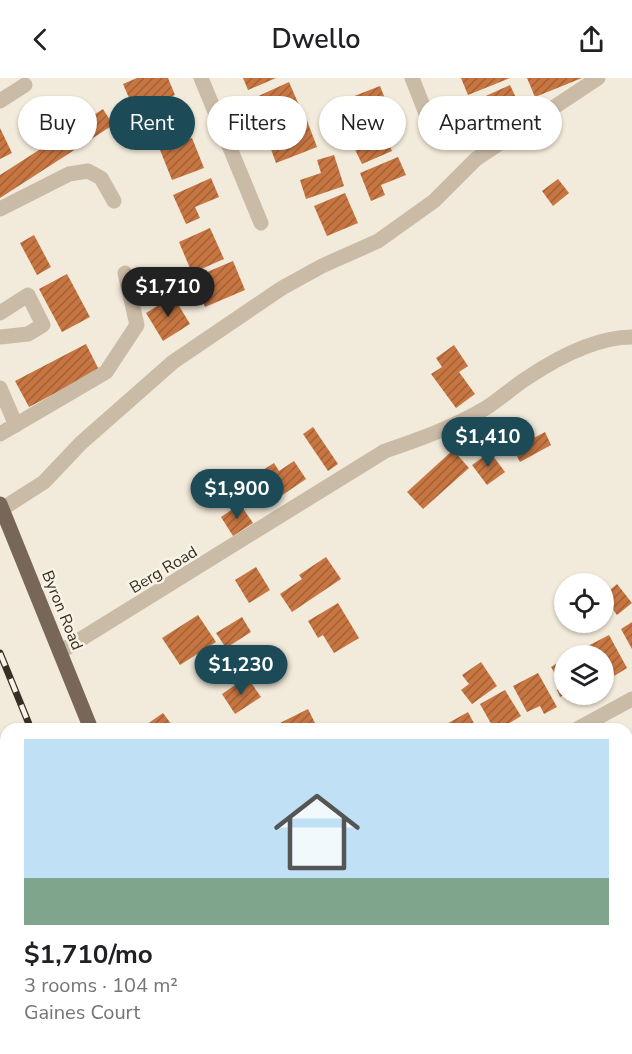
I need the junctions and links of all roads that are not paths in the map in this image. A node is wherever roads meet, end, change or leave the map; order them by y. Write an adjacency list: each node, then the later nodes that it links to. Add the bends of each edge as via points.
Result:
1 (201, 78): 9 (street)
2 (412, 78): 5 (street)
3 (598, 78): 17 (street, via 476,159 434,201 378,241 282,288 173,362 81,443 44,482)
4 (25, 85): 6 (street)
5 (419, 96)
6 (0, 101)
7 (114, 201): 8 (street, via 101,178 88,171 69,174)
8 (0, 208)
9 (261, 223)
10 (124, 273): 15 (street, via 136,325 106,372)
11 (0, 313): 12 (street, via 28,295 43,325 28,334)
12 (0, 337)
13 (632, 337): 18 (street, Berg Road, via 616,337 579,349 442,431 385,451)
14 (0, 388): 15 (street)
15 (16, 425): 16 (street)
16 (0, 434)
17 (1, 507): 18 (main road, Byron Road)
18 (60, 652): 20 (main road, Byron Road)
19 (632, 699): 21 (street)
20 (89, 723)
21 (589, 723)

